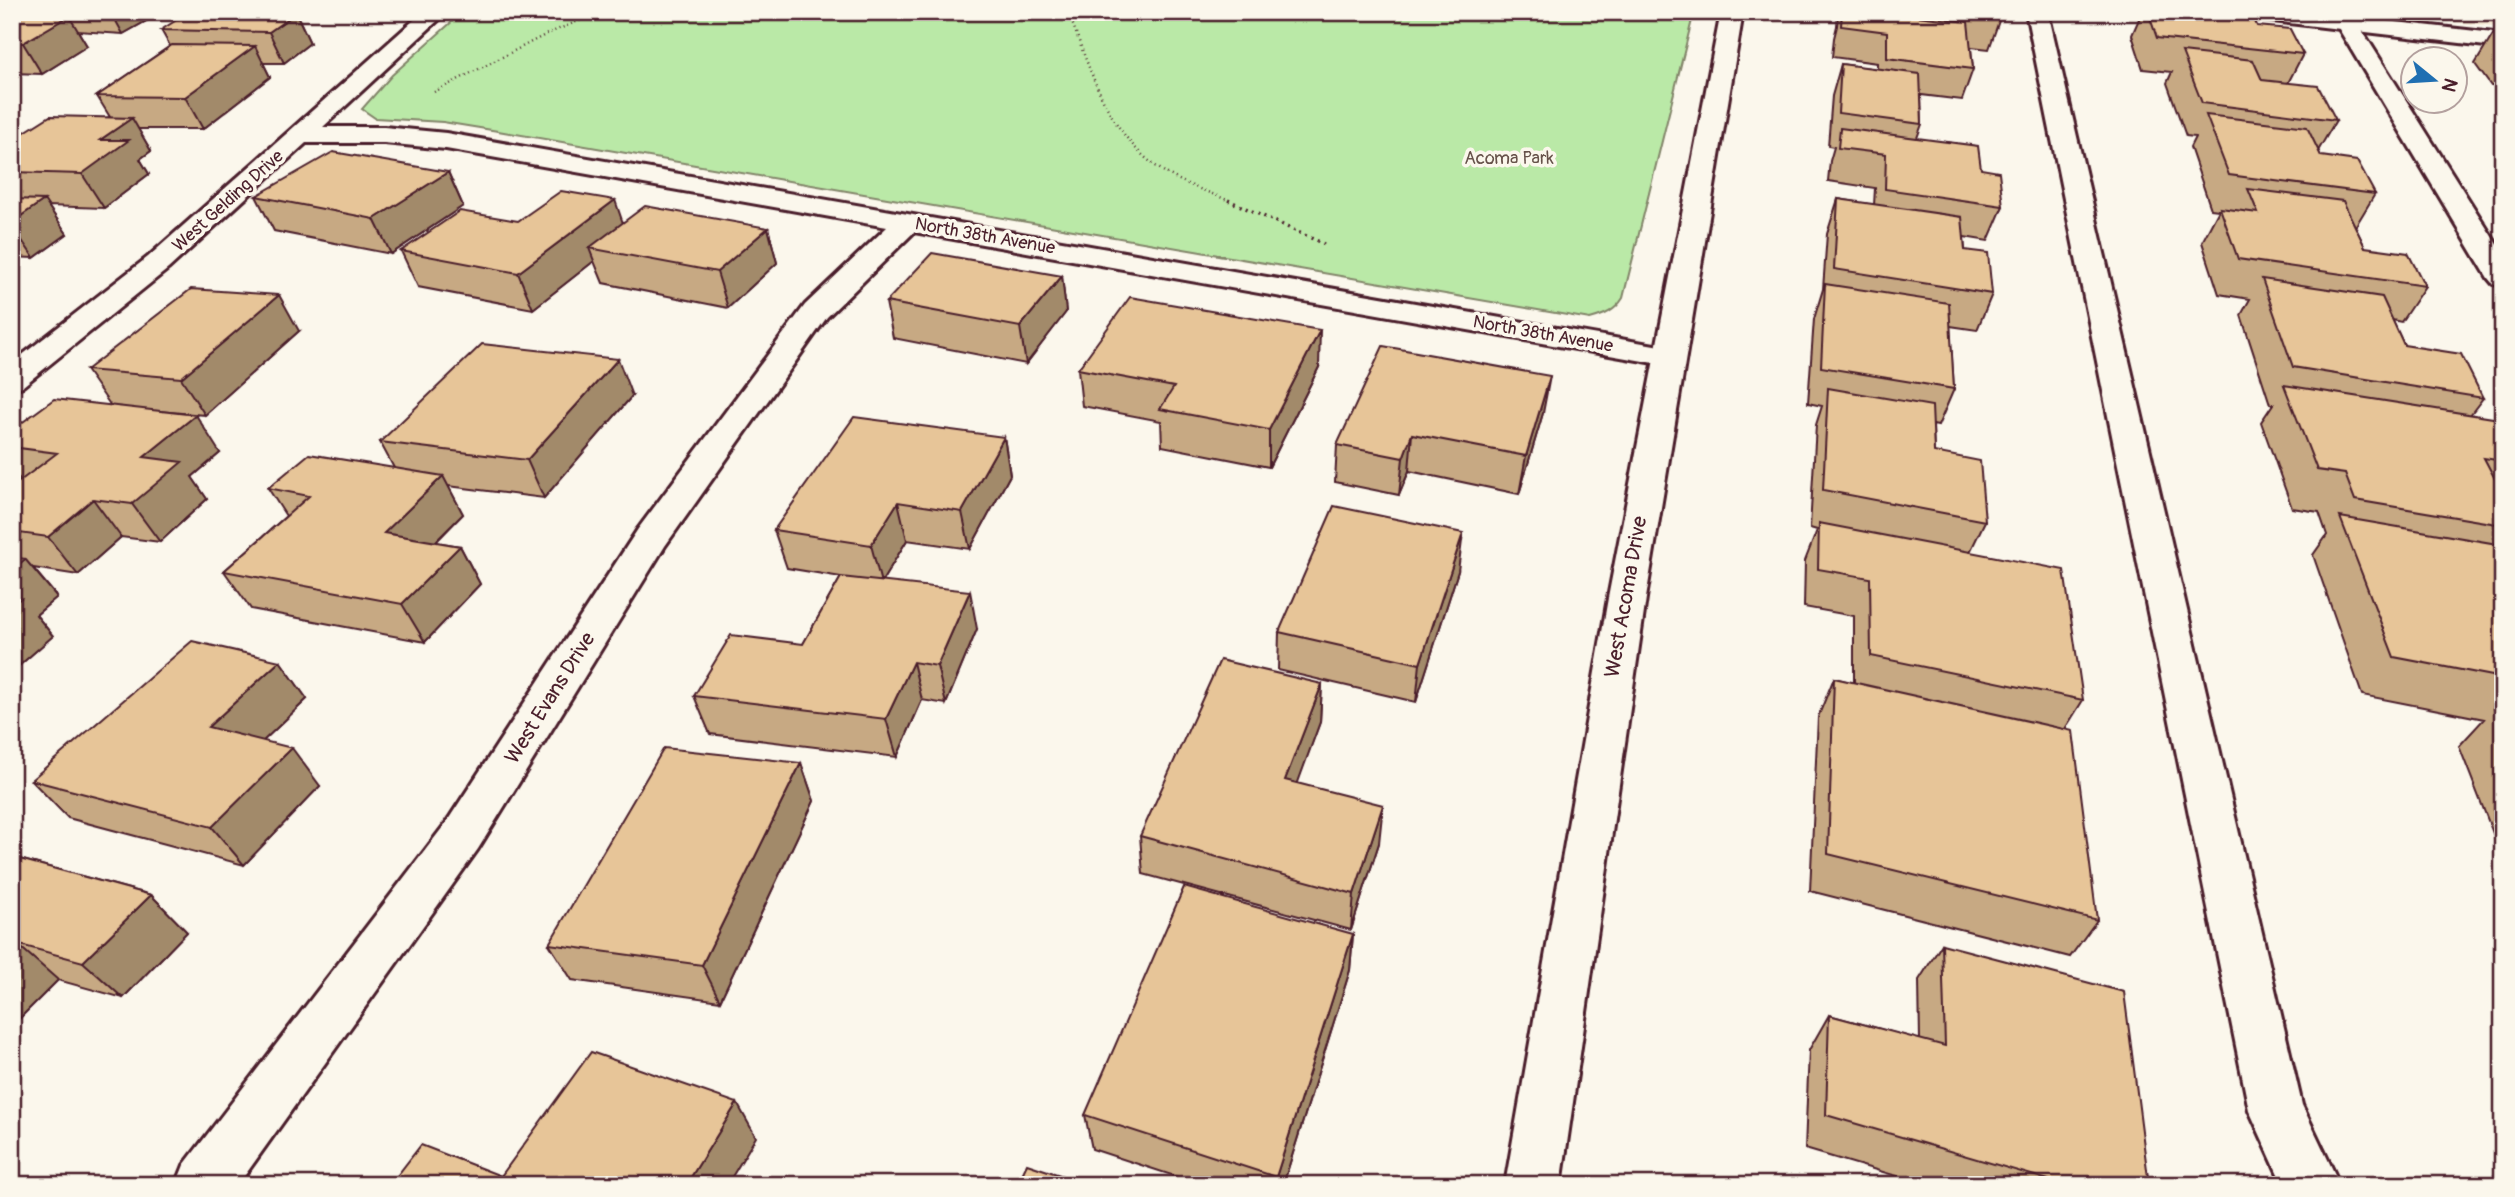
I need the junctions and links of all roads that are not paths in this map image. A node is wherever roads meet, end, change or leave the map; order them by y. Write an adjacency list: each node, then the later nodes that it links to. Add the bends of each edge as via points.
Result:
1 (436, 12): 7 (street, West Gelding Drive)
2 (1732, 12): 10 (street, West Acoma Drive)
3 (2037, 12): 14 (street, via 2276,1110)
4 (2246, 12): 5 (street)
5 (2347, 23): 6 (street); 9 (street)
6 (2503, 41)
7 (302, 135): 8 (street, North 38th Avenue, via 446,141); 11 (street, West Gelding Drive, via 158,262)
8 (908, 222): 10 (street, North 38th Avenue); 12 (street, West Evans Drive, via 808,322 651,538 461,836)
9 (2503, 278)
10 (1666, 356): 13 (street, West Acoma Drive)
11 (12, 379)
12 (204, 1185)
13 (1533, 1185)
14 (2312, 1185)

